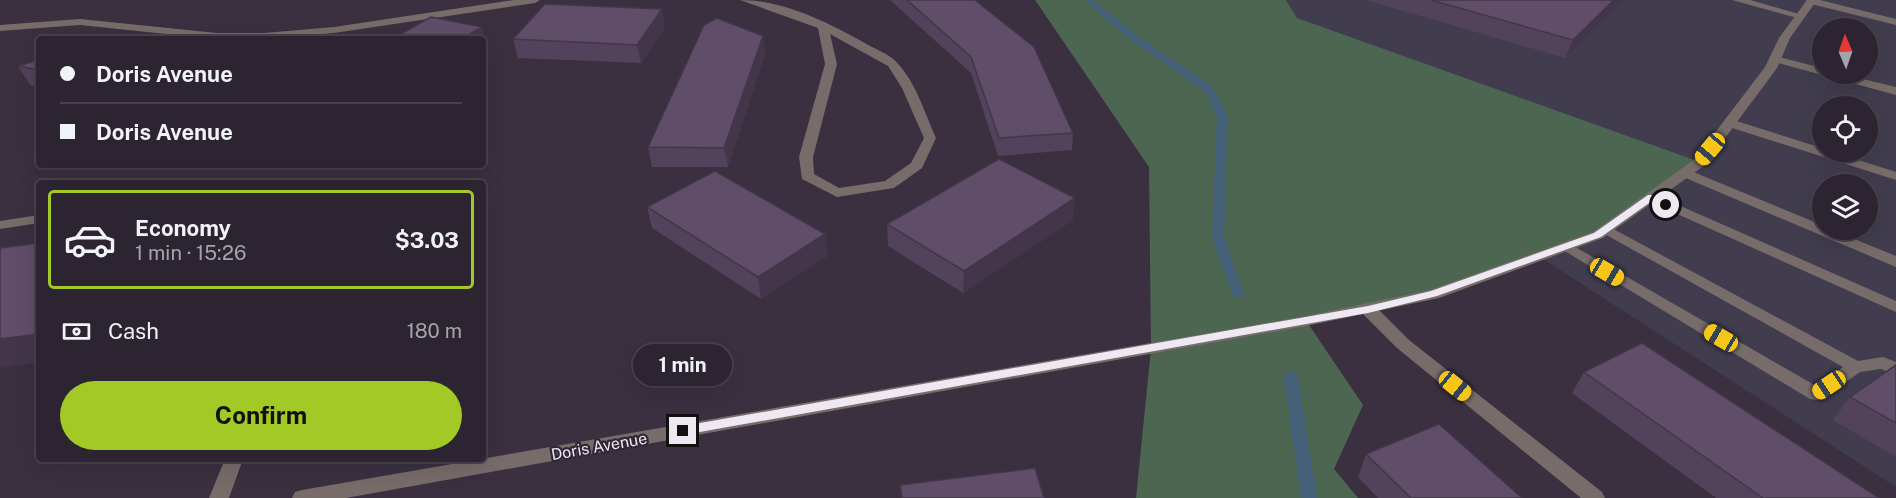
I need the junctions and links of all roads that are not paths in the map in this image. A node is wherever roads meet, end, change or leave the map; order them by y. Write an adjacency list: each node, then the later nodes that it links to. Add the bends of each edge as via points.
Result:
1 (535, 0): 8 (street, via 334,30 264,36 217,36 80,22)
2 (745, 0): 7 (street)
3 (1743, 1): 5 (street)
4 (1812, 1): 5 (street, Doris Avenue); 6 (street)
5 (1801, 16): 9 (street, Doris Avenue)
6 (1896, 22)
7 (823, 26): 7 (street, via 893,64 930,138 917,165 889,185 837,193 807,176 806,157 831,64)
8 (0, 28)
9 (1775, 59): 10 (street); 13 (street, Doris Avenue)
10 (1812, 68)
11 (1869, 84): 12 (street)
12 (1896, 91)
13 (1730, 123): 14 (street, Doris Avenue, via 1700,162); 15 (street)
14 (1686, 173): 16 (street, Doris Avenue); 21 (street)
15 (1896, 176)
16 (1652, 197): 19 (street, Doris Avenue); 22 (street)
17 (36, 219): 18 (street)
18 (0, 225)
19 (1606, 230): 20 (street, Doris Avenue); 24 (street)
20 (1565, 247): 23 (street, Doris Avenue, via 1433,294); 24 (street, via 1816,394)
21 (1896, 262)
22 (1896, 307)
23 (1368, 309): 28 (street, Doris Avenue); 29 (street, via 1403,344)
24 (1856, 367): 25 (street, via 1883,363)
25 (1896, 369)
26 (233, 462): 27 (street)
27 (219, 498)
28 (302, 498)
29 (1595, 498)

